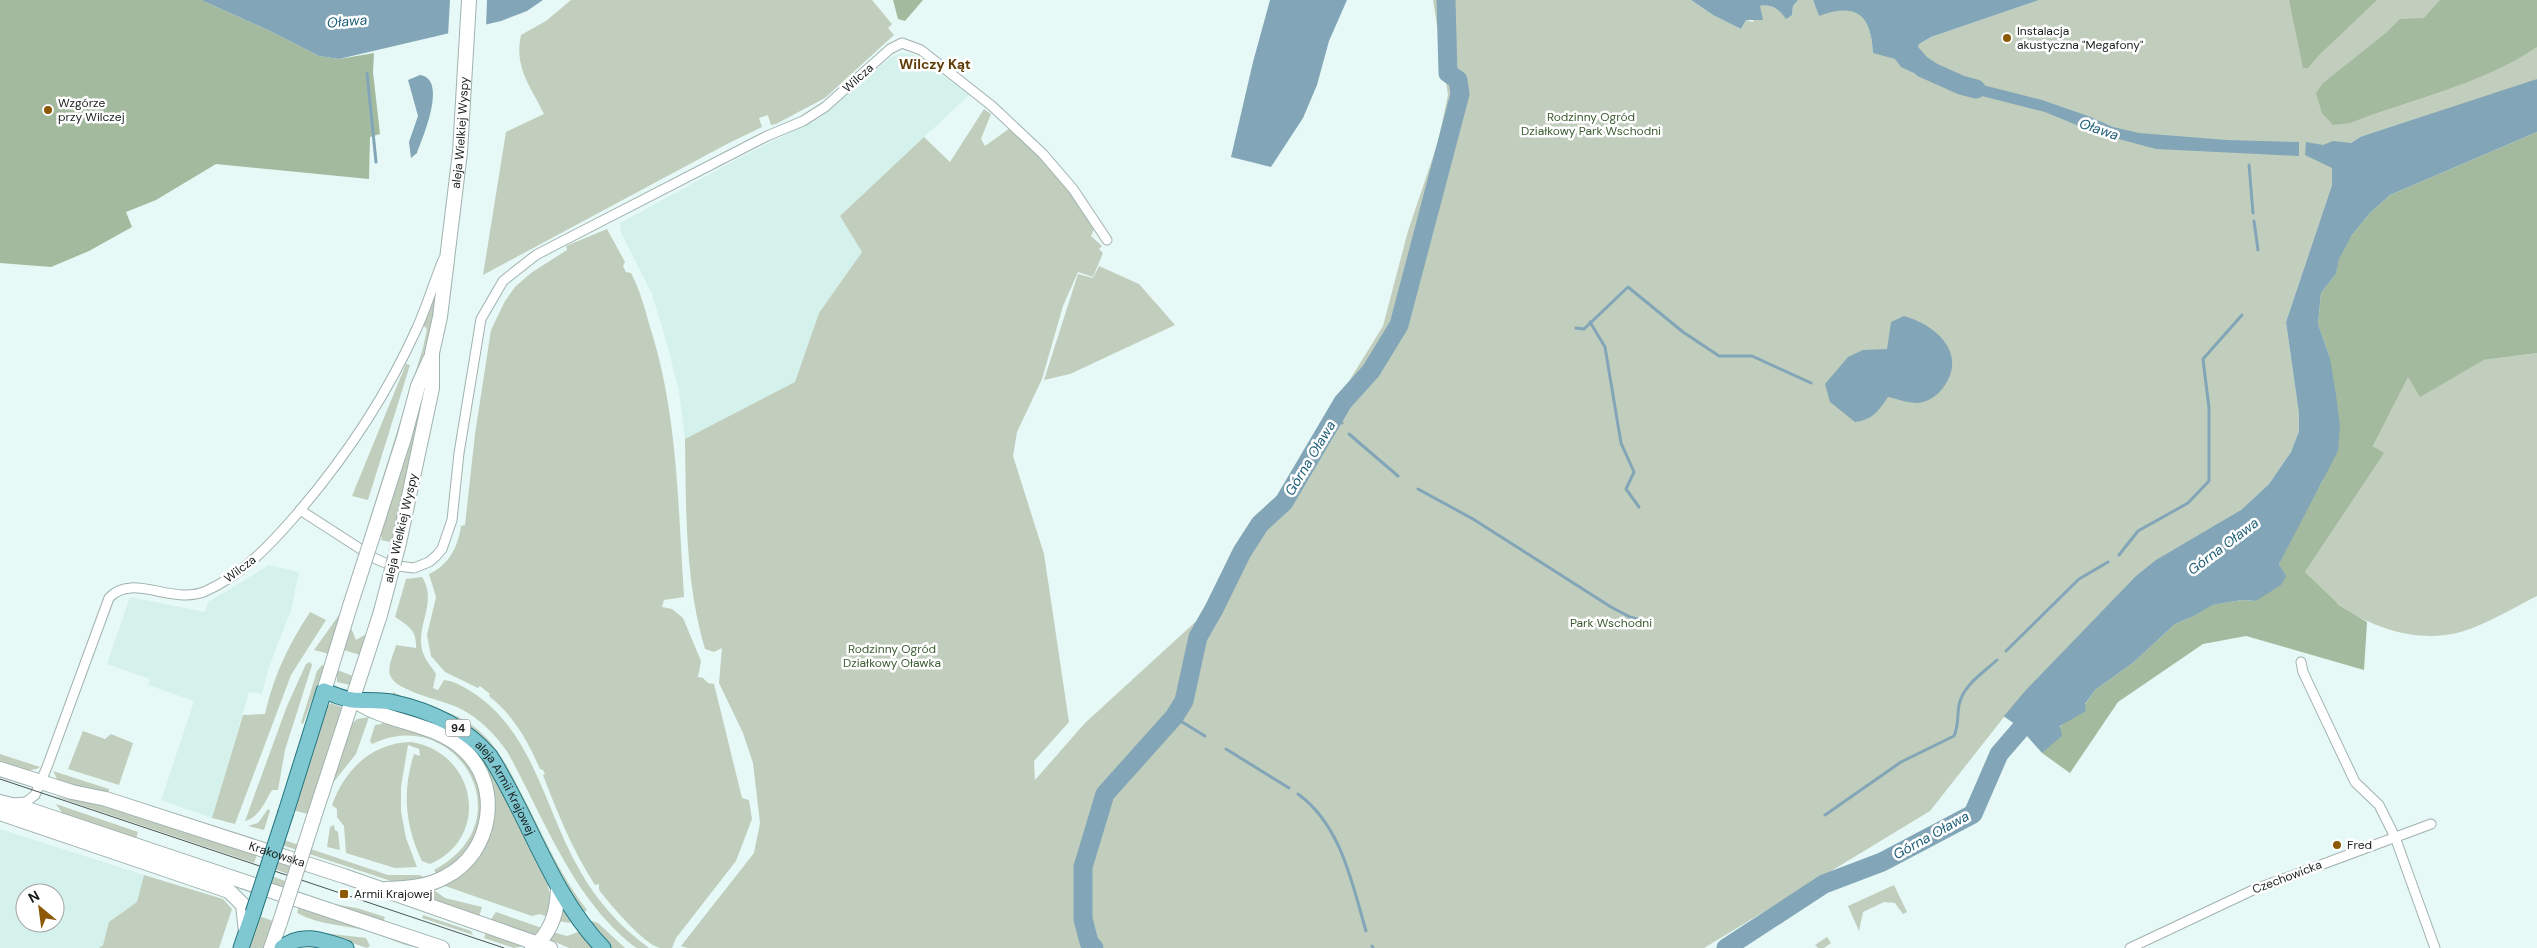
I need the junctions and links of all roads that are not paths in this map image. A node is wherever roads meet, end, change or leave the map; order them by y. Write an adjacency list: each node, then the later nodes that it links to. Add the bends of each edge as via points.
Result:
1 (469, 0): 3 (main road, aleja Wielkiej Wyspy, via 460,152)
2 (1107, 240): 5 (street, Wilcza, via 1064,177 1016,127 921,50 902,43 890,49 825,107 803,121 767,136 536,255 503,281 481,319 452,520 442,550 429,562 414,568 390,565)
3 (449, 245): 4 (main road, aleja Wielkiej Wyspy); 5 (street, Wilcza, via 418,326 397,369 360,434)
4 (432, 353): 7 (main road, aleja Wielkiej Wyspy, bridge, via 418,386); 8 (main road, aleja Wielkiej Wyspy, bridge, via 432,388 399,543)
5 (300, 510): 10 (street, Wilcza, via 242,569 205,591 178,596 129,587 112,594)
6 (2301, 662): 14 (street, via 2355,782 2379,805)
7 (324, 692): 8 (main road, aleja Armii Krajowej / 94); 17 (main road, bridge, via 286,812)
8 (353, 700): 15 (main road, aleja Armii Krajowej / 94, via 380,701 410,708 452,723 478,742 497,766); 16 (main road, via 375,712 439,734 455,743 476,764 487,791 488,812 482,839 457,870 431,883); 20 (main road, bridge)
9 (0, 769): 10 (main road, Krakowska)
10 (40, 782): 11 (street, Wilcza, via 35,795 28,801); 16 (main road, Krakowska, via 106,799)
11 (0, 802): 23 (main road)
12 (0, 813): 17 (main road, via 229,891)
13 (2431, 824): 14 (street, Czechowicka)
14 (2395, 837): 25 (street, Czechowicka, via 2253,890); 26 (street)
15 (558, 886): 19 (main road, via 554,915); 24 (main road, aleja Armii Krajowej / 94)
16 (380, 889): 19 (main road, Krakowska)
17 (249, 911): 18 (main road)
18 (244, 941)
19 (540, 947)
20 (271, 948)
21 (282, 948): 22 (main road, via 297,939 312,938)
22 (346, 948)
23 (442, 948)
24 (602, 948)
25 (2130, 948)
26 (2435, 948)

